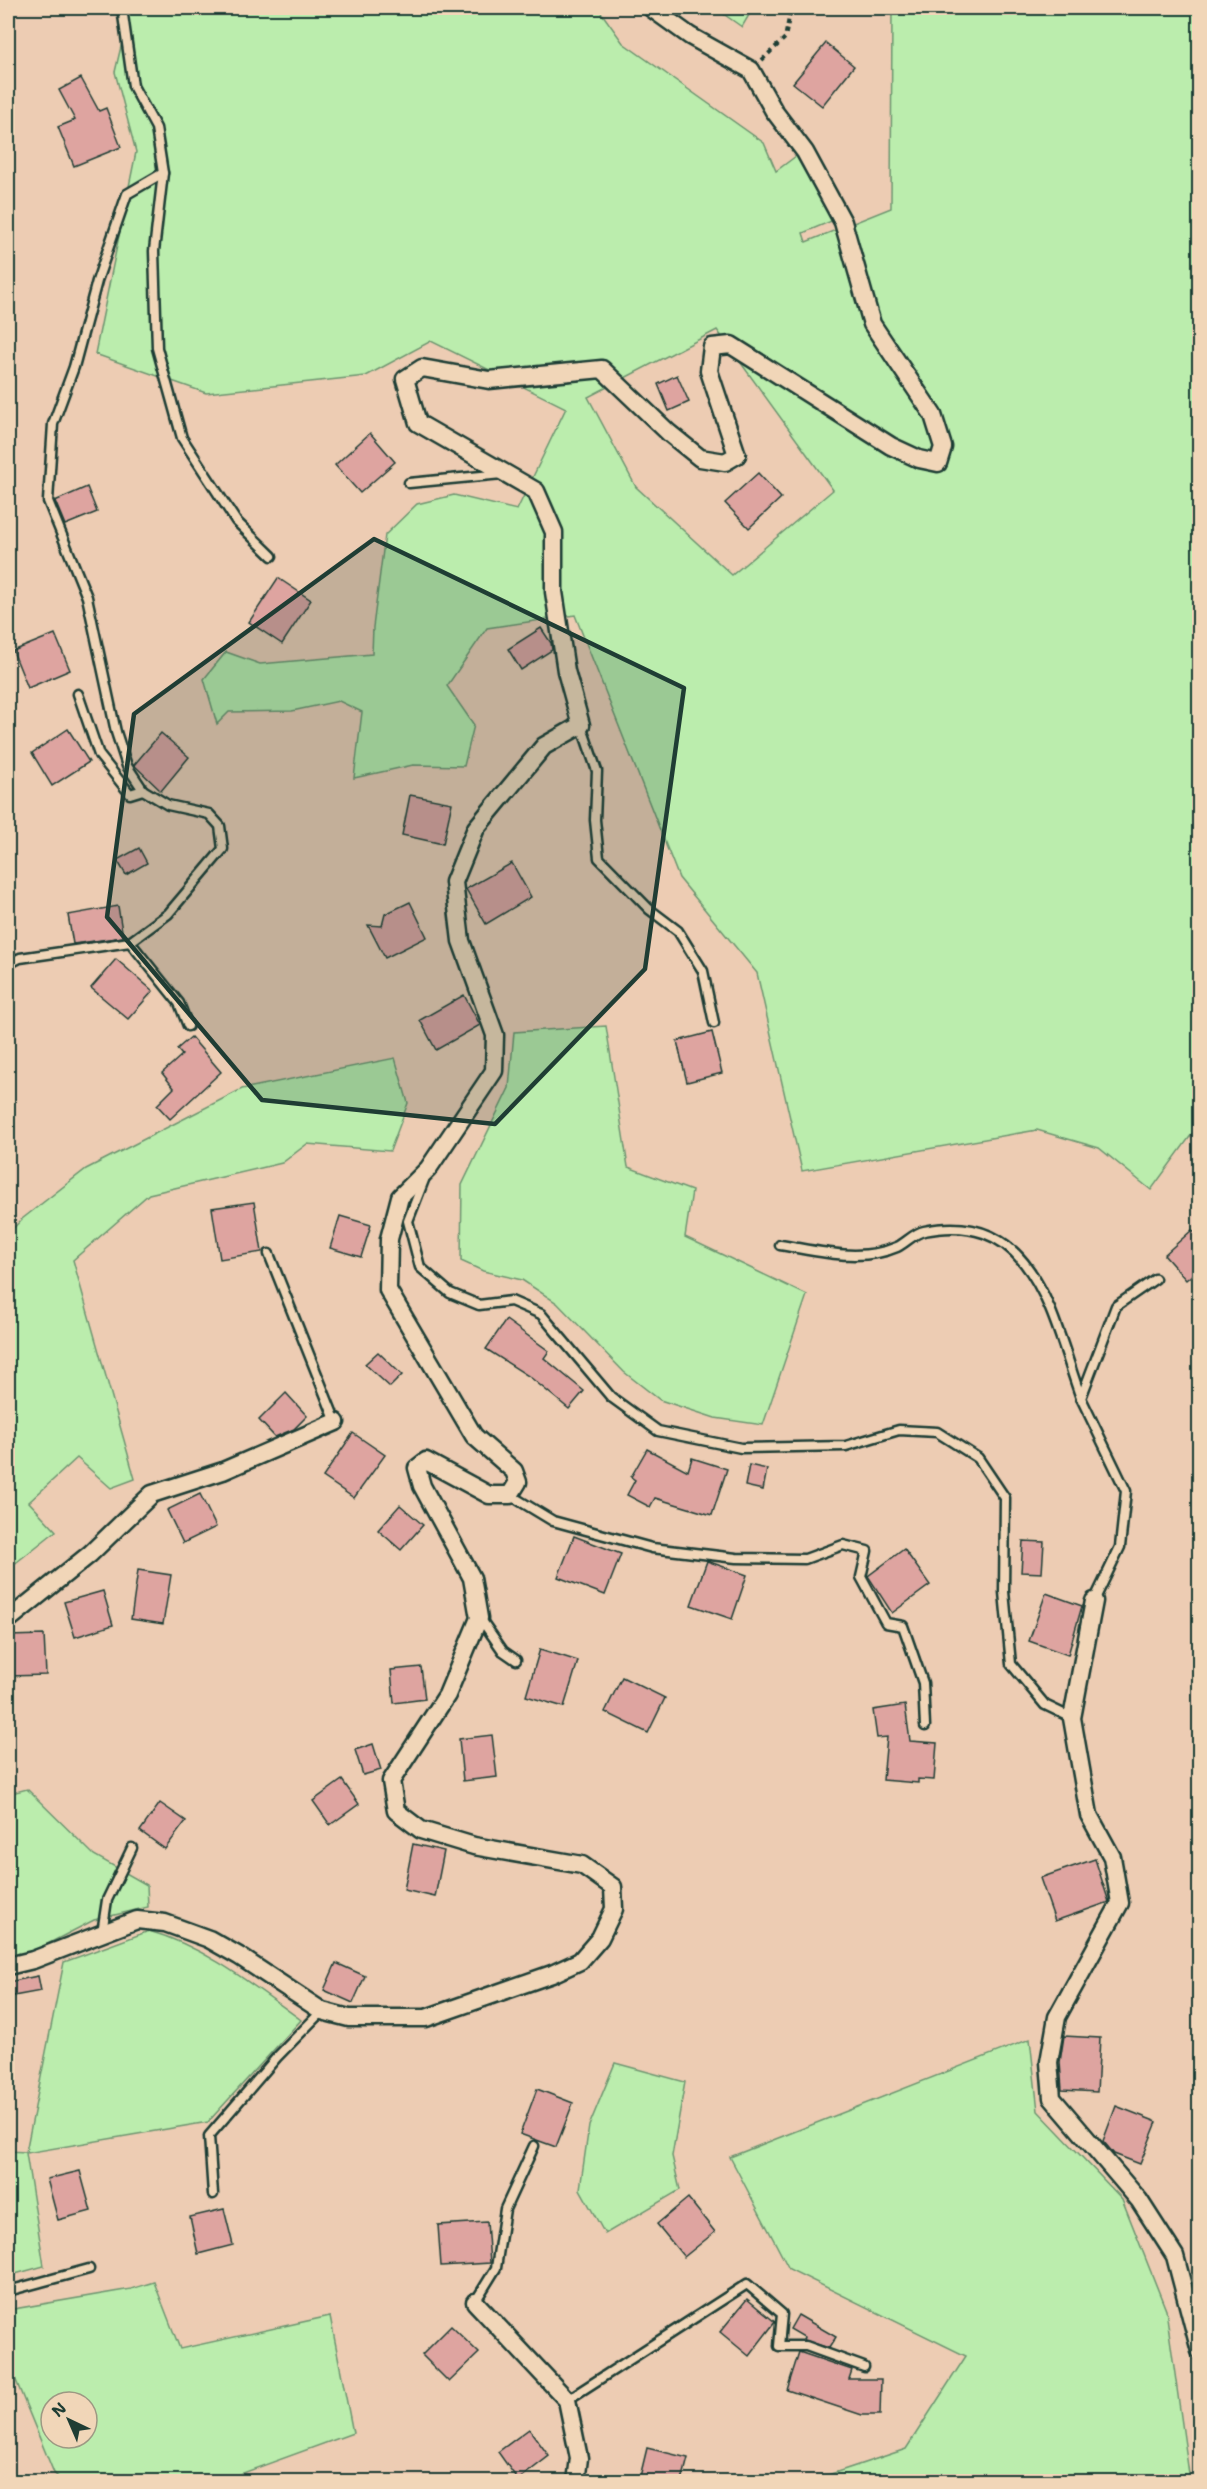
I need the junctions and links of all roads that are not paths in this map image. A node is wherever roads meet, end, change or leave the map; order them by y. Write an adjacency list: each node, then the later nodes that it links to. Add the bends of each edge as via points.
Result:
1 (122, 8): 3 (lane, via 132,86 156,128)
2 (651, 8): 4 (street, via 690,36 751,70 774,111 805,152 843,222 872,324 933,415 943,447 938,463 891,446 731,345 712,347 709,371 737,455 725,462 700,458 669,434 602,369 489,380 422,368 405,379 418,423)
3 (163, 173): 6 (lane, via 153,251 157,348 182,438 236,520); 9 (lane, via 127,194 53,424 48,501 87,597 127,766)
4 (503, 474): 5 (lane); 8 (street, via 536,492 554,532 554,592 566,671)
5 (409, 483)
6 (272, 556)
7 (78, 694): 9 (lane, via 99,755 130,794)
8 (581, 725): 12 (lane, via 597,771 595,820 599,858 649,909 678,931 703,971); 14 (street, via 544,746 476,828 454,882 461,941 495,1035 494,1071)
9 (143, 790): 10 (lane, via 168,805 209,814 220,826 223,849 168,914)
10 (130, 942): 11 (lane, via 20,958); 13 (lane, via 179,1003)
11 (8, 964)
12 (714, 1023)
13 (188, 1026)
14 (428, 1169): 20 (street, via 400,1197 389,1239 388,1290 474,1436 514,1471 518,1482); 25 (lane, via 408,1221 420,1267 450,1293 479,1305 511,1301 541,1314 611,1397 658,1431 741,1448 846,1446 899,1430 937,1432 978,1458 1005,1498 1004,1592 1011,1665 1045,1705)
15 (780, 1245): 18 (lane, via 862,1256 897,1247 921,1231 955,1227 987,1232 1013,1250 1038,1279)
16 (269, 1254): 19 (lane)
17 (1155, 1279): 18 (lane, via 1116,1306)
18 (1081, 1398): 21 (lane, via 1126,1491 1120,1547)
19 (336, 1422): 23 (street, via 223,1471 152,1494 90,1554)
20 (510, 1496): 22 (street, via 489,1495 426,1461 417,1468 422,1486 472,1578); 26 (lane, via 553,1521 652,1548 736,1558 805,1559 843,1545 867,1551 861,1577 886,1623 903,1626 923,1683)
21 (1094, 1601): 25 (street)
22 (480, 1618): 24 (lane, via 503,1652); 30 (street, via 447,1695 390,1781 396,1811 421,1830 474,1845 582,1865 613,1887 614,1910 600,1938 580,1961 456,2008 426,2018 349,2018)
23 (8, 1620)
24 (516, 1660)
25 (1072, 1718): 36 (street, via 1089,1815 1112,1857 1120,1903 1057,2017 1049,2062 1052,2098 1139,2200 1175,2256)
26 (925, 1726)
27 (132, 1848): 28 (lane, via 107,1900)
28 (102, 1933): 29 (street); 30 (street, via 136,1920 165,1923 239,1956)
29 (8, 1966)
30 (322, 2011): 32 (lane, via 209,2136)
31 (534, 2146): 35 (lane, via 505,2209 496,2268)
32 (213, 2194)
33 (89, 2269): 34 (lane)
34 (8, 2291)
35 (475, 2302): 38 (street)
36 (1200, 2351)
37 (864, 2367): 38 (lane, via 806,2346 779,2346 782,2314 747,2284)
38 (567, 2400): 39 (street, via 579,2458)
39 (576, 2481)

